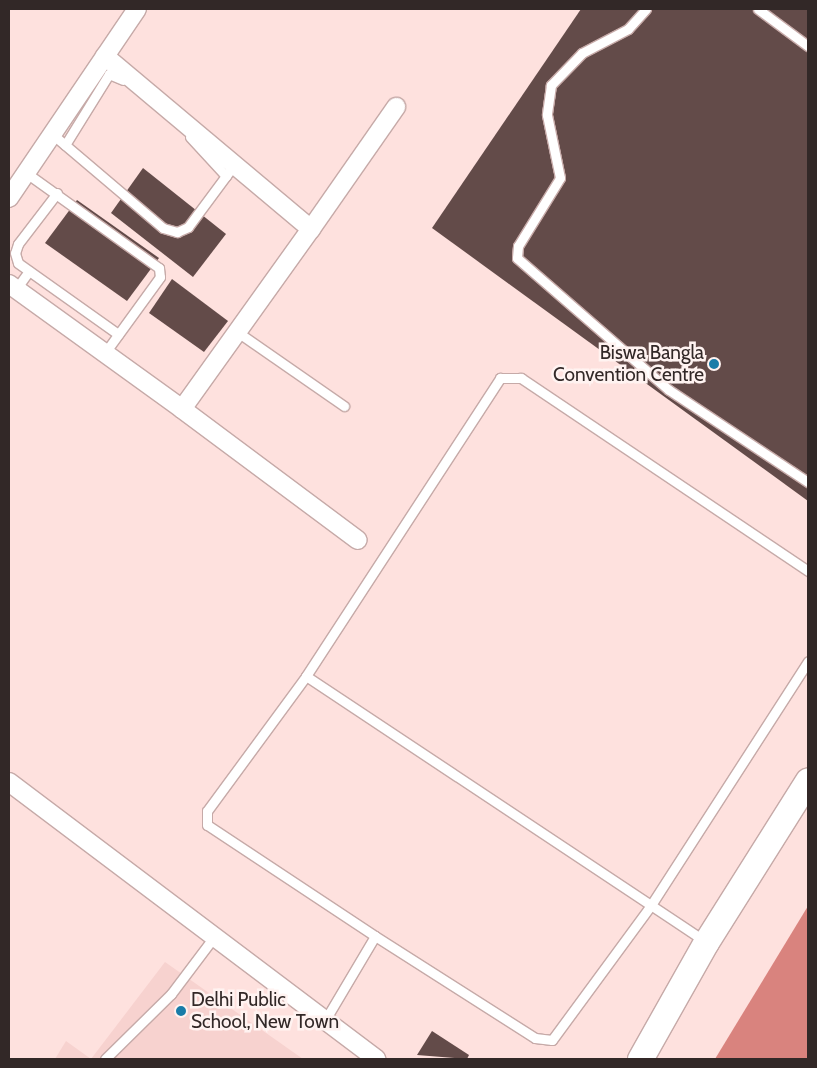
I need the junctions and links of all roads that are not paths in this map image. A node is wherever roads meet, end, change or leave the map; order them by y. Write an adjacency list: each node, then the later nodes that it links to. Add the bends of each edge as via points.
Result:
1 (137, 9): 5 (street)
2 (646, 9): 21 (lane, via 628,29 582,53 551,85 547,115 560,178 518,246 517,258 669,390)
3 (758, 9): 4 (lane)
4 (808, 46)
5 (105, 56): 7 (street); 9 (street)
6 (396, 106): 13 (street)
7 (51, 132): 8 (lane); 10 (street)
8 (65, 145): 9 (lane, via 163,228 177,232 188,227); 9 (lane, via 112,74)
9 (230, 170): 13 (street)
10 (25, 172): 11 (lane); 12 (street)
11 (58, 193): 14 (lane, via 15,253 18,263); 17 (lane, via 158,268 160,277)
12 (9, 198)
13 (311, 229): 16 (street)
14 (29, 271): 15 (lane); 17 (lane)
15 (12, 286): 18 (street)
16 (238, 333): 19 (lane); 20 (street)
17 (118, 334): 18 (lane)
18 (104, 354): 20 (street)
19 (344, 406)
20 (182, 409): 22 (street)
21 (808, 482)
22 (358, 540)
23 (808, 571): 25 (lane, via 521,378 504,375)
24 (808, 662): 28 (lane)
25 (306, 676): 28 (lane); 29 (lane, via 207,811 207,825)
26 (808, 780): 31 (street)
27 (9, 782): 30 (street)
28 (651, 905): 29 (lane, via 552,1040 535,1038); 31 (lane)
29 (376, 936): 32 (lane)
30 (214, 937): 32 (street); 33 (lane, via 171,994)
31 (706, 942): 35 (street)
32 (324, 1022): 34 (street)
33 (105, 1059)
34 (376, 1059)
35 (640, 1059)

